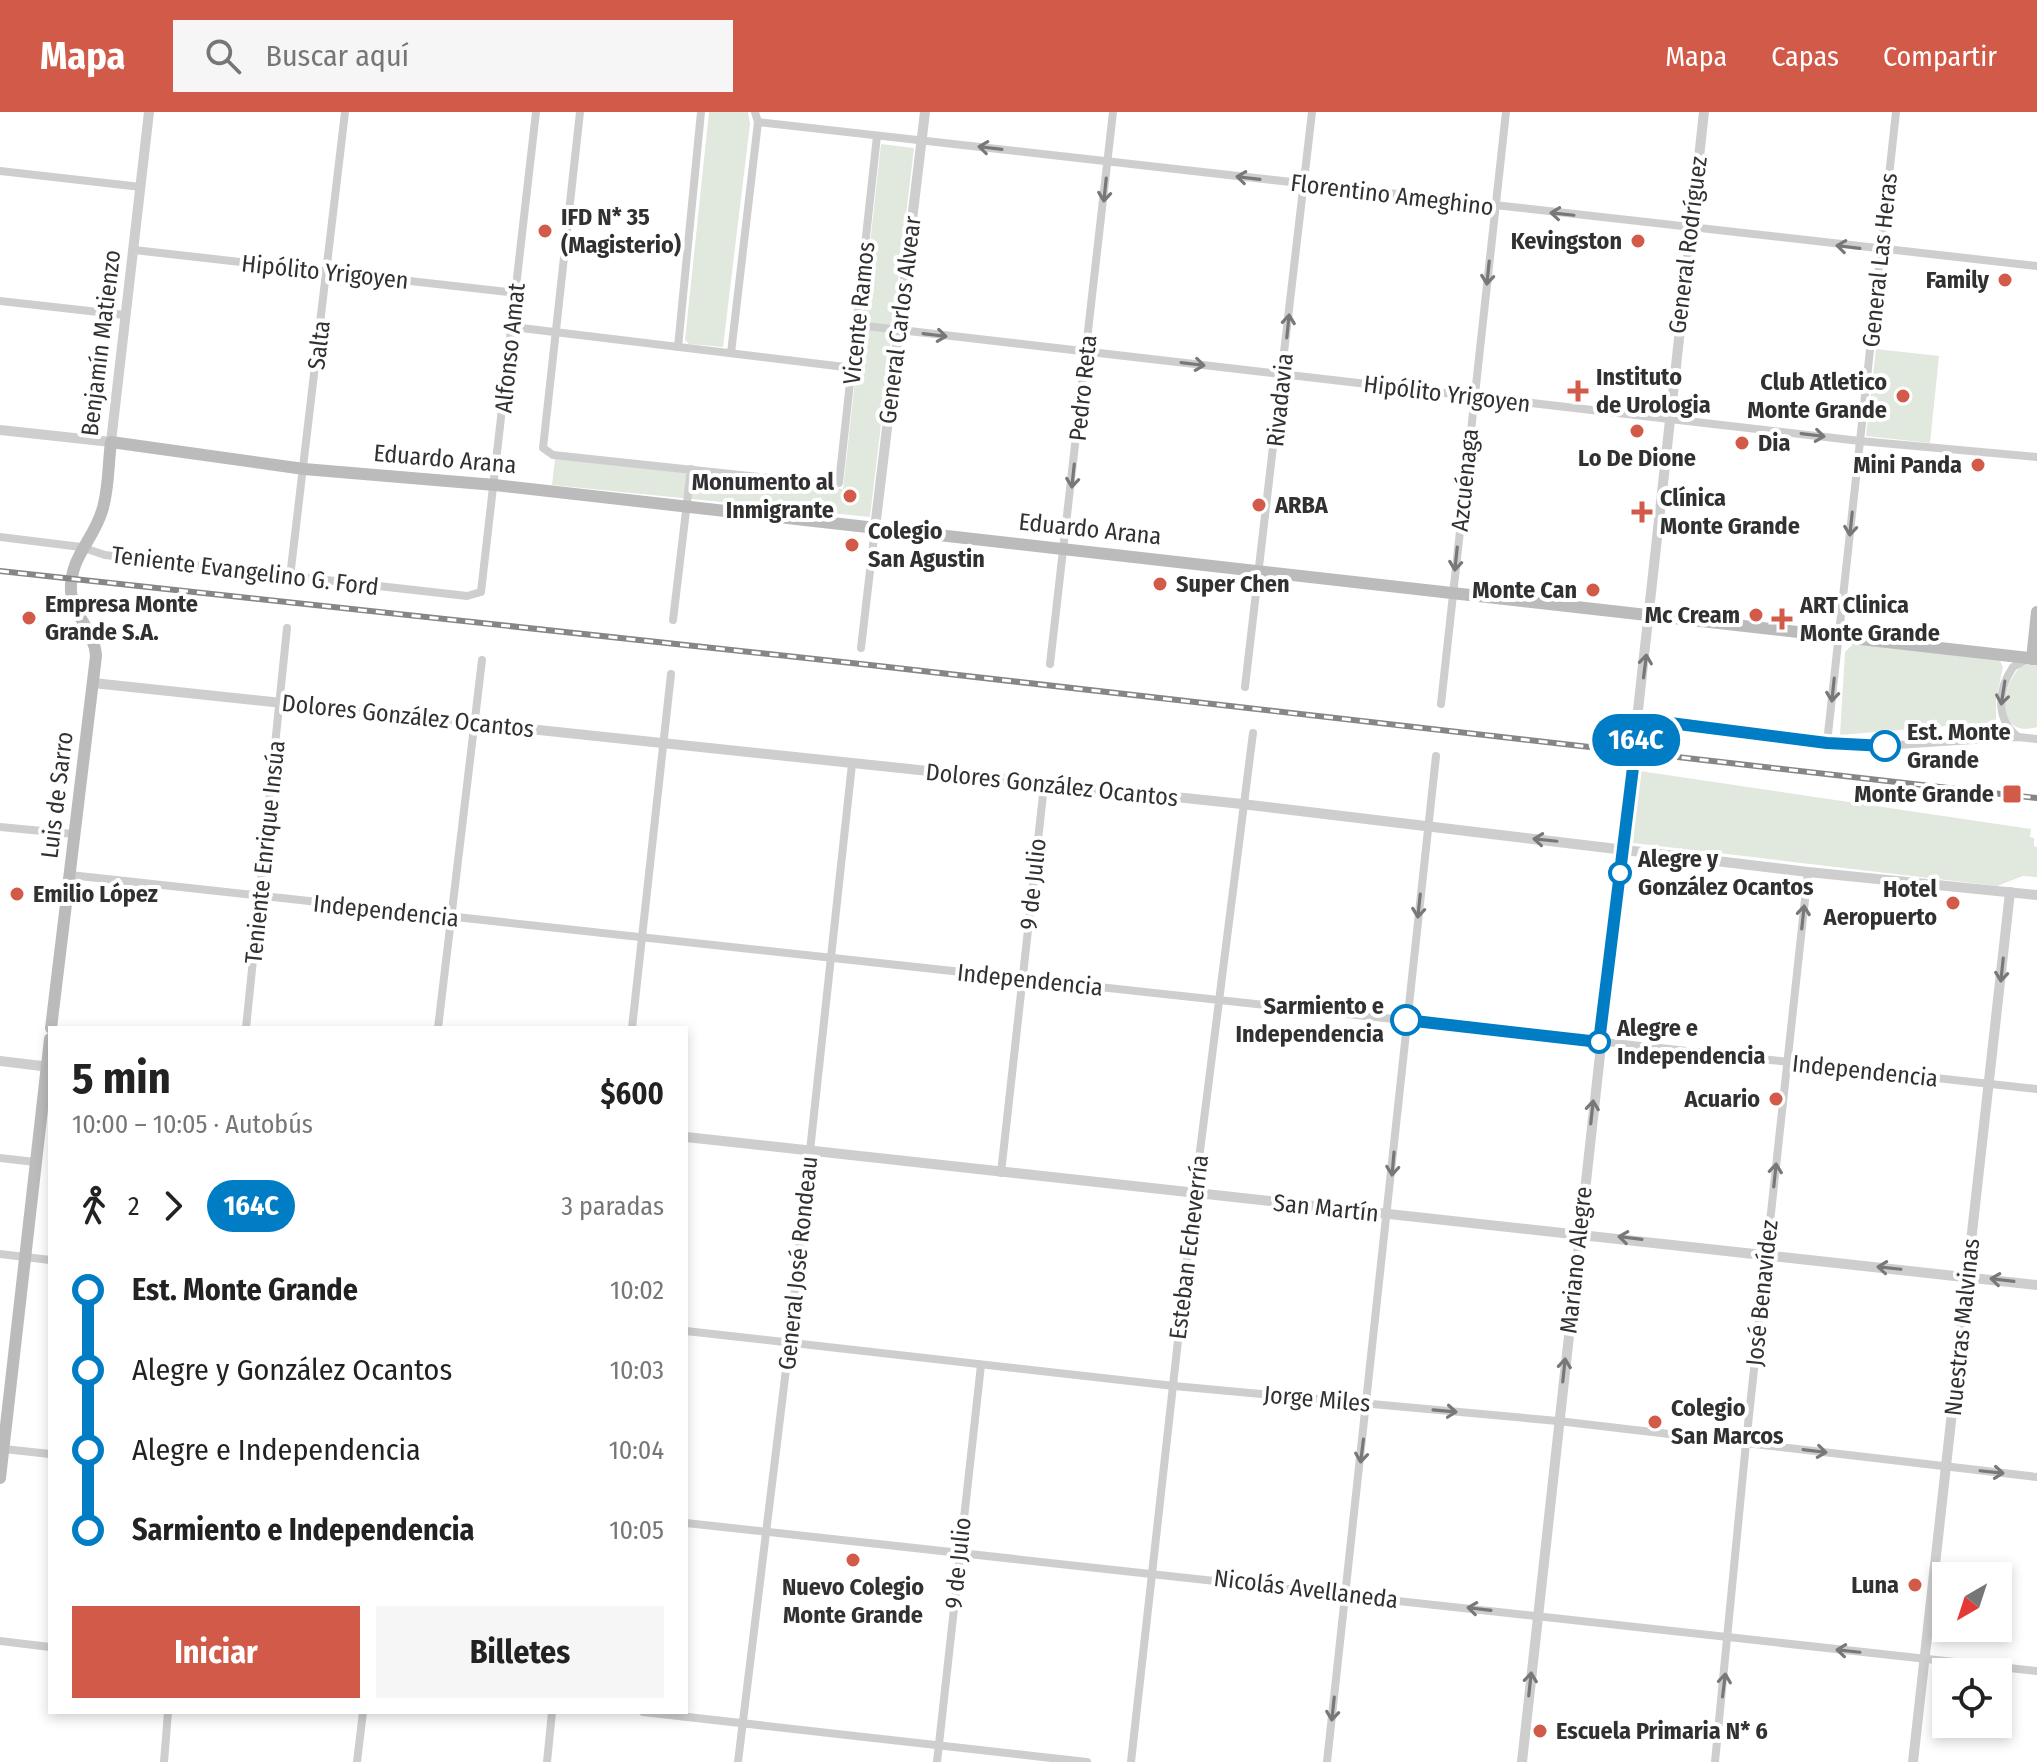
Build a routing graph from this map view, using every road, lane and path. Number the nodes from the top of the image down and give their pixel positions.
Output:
1 (149, 112) edge
2 (345, 112) edge
3 (536, 112) edge
4 (580, 112) edge
5 (701, 112) edge
6 (755, 112) edge
7 (925, 112) edge
8 (1113, 112) edge
9 (1312, 112) edge
10 (1506, 112) edge
11 (1704, 112) edge
12 (1896, 112) edge
13 (758, 122) junction
14 (877, 136) junction
15 (923, 140) junction
16 (1108, 162) junction
17 (0, 171) edge
18 (1303, 185) junction
19 (141, 187) junction
20 (1495, 206) junction
21 (1690, 229) junction
22 (134, 250) junction
23 (1881, 251) junction
24 (2037, 266) edge
25 (328, 273) junction
26 (516, 293) junction
27 (0, 301) edge
28 (125, 315) junction
29 (857, 325) junction
30 (513, 327) junction
31 (898, 330) junction
32 (555, 332) junction
33 (678, 347) junction
34 (1087, 352) junction
35 (731, 353) junction
36 (853, 368) junction
37 (1283, 375) junction
38 (1474, 397) junction
39 (1669, 419) junction
40 (0, 430) edge
41 (1860, 441) junction
42 (111, 442) junction
43 (2037, 457) edge
44 (304, 469) junction
45 (691, 469) junction
46 (495, 485) junction
47 (687, 507) junction
48 (875, 528) junction
49 (0, 537) edge
50 (81, 547) junction
51 (1065, 548) junction
52 (1261, 571) junction
53 (72, 573) joint
54 (290, 577) junction
55 (484, 583) joint
56 (1453, 593) junction
57 (2037, 612) edge
58 (1651, 614) junction
59 (673, 620) dead end
60 (287, 628) dead end
61 (1839, 637) junction
62 (861, 648) dead end
63 (2035, 659) edge
64 (482, 660) dead end
65 (1050, 664) dead end
66 (671, 674) dead end
67 (93, 683) junction
68 (1245, 687) dead end
69 (281, 702) junction
70 (1441, 704) dead end
71 (1639, 719) junction
72 (474, 723) junction
73 (1253, 733) dead end
74 (2018, 737) junction
75 (2037, 738) edge
76 (1827, 743) junction
77 (663, 745) junction
78 (1436, 756) dead end
79 (1634, 759) joint
80 (852, 764) junction
81 (1044, 786) junction
82 (1242, 804) junction
83 (0, 827) edge
84 (1428, 828) junction
85 (74, 834) junction
86 (1623, 848) junction
87 (1808, 872) junction
88 (70, 875) junction
89 (2010, 892) junction
90 (2037, 895) edge
91 (260, 898) junction
92 (451, 918) junction
93 (641, 939) junction
94 (832, 960) junction
95 (1022, 979) junction
96 (1218, 999) junction
97 (1406, 1020) junction
98 (51, 1026) edge
99 (246, 1026) edge
100 (438, 1026) edge
101 (632, 1026) edge
102 (1599, 1042) junction
103 (0, 1061) edge
104 (1787, 1063) junction
105 (48, 1066) edge
106 (1990, 1084) junction
107 (2037, 1089) edge
108 (688, 1137) edge
109 (810, 1151) junction
110 (0, 1158) edge
111 (35, 1162) junction
112 (1001, 1173) junction
113 (1195, 1195) junction
114 (1388, 1214) junction
115 (1578, 1232) junction
116 (0, 1254) edge
117 (1767, 1254) junction
118 (24, 1257) junction
119 (48, 1260) edge
120 (1966, 1276) junction
121 (2037, 1285) edge
122 (688, 1331) edge
123 (789, 1344) junction
124 (981, 1365) junction
125 (1174, 1386) junction
126 (1368, 1404) junction
127 (1558, 1421) junction
128 (1746, 1443) junction
129 (4, 1449) junction
130 (48, 1454) edge
131 (1947, 1467) junction
132 (2037, 1477) edge
133 (0, 1478) edge
134 (688, 1523) edge
135 (768, 1532) junction
136 (959, 1552) junction
137 (1153, 1572) junction
138 (1345, 1594) junction
139 (1537, 1616) junction
140 (1729, 1638) junction
141 (0, 1641) edge
142 (48, 1647) edge
143 (1926, 1659) junction
144 (2037, 1671) edge
145 (168, 1714) edge
146 (363, 1714) edge
147 (552, 1714) edge
148 (661, 1714) edge
149 (742, 1723) junction
150 (939, 1747) junction
151 (164, 1762) edge
152 (357, 1762) edge
153 (547, 1762) edge
154 (738, 1762) edge
155 (937, 1762) edge
156 (1087, 1762) edge
157 (1131, 1762) edge
158 (1327, 1762) edge
159 (1522, 1762) edge
160 (1715, 1762) edge
161 (1913, 1762) edge

1 - 19 street, Benjamín Matienzo
2 - 25 street, Salta
3 - 26 street, Alfonso Amat
4 - 32 street
5 - 33 street
6 - 13 street
7 - 15 street, General Carlos Alvear
8 - 16 street, Pedro Reta
9 - 18 street, Rivadavia
10 - 20 street, Azcuénaga
11 - 21 street, General Rodríguez
12 - 23 street, General Las Heras
13 - 14 street, Florentino Ameghino
13 - 35 street
14 - 15 street, Florentino Ameghino
14 - 29 street, Vicente Ramos
16 -> 15 street, Florentino Ameghino
15 - 31 street, General Carlos Alvear
18 -> 16 street, Florentino Ameghino
16 -> 34 street, Pedro Reta
17 - 19 street
18 - 20 street, Florentino Ameghino
37 -> 18 street, Rivadavia
19 - 22 street, Benjamín Matienzo
21 -> 20 street, Florentino Ameghino
20 -> 38 street, Azcuénaga
23 -> 21 street, Florentino Ameghino
21 - 39 street, General Rodríguez
22 - 25 street, Hipólito Yrigoyen
22 - 28 street, Benjamín Matienzo
23 - 24 street, Florentino Ameghino
23 - 41 street, General Las Heras
25 - 26 street, Hipólito Yrigoyen
25 - 44 street, Salta
26 - 30 street, Alfonso Amat
27 - 28 street
28 - 42 street, Benjamín Matienzo
29 - 31 street, Hipólito Yrigoyen
29 - 36 street, Vicente Ramos
30 - 32 street
30 - 46 street, Alfonso Amat
31 -> 34 street, Hipólito Yrigoyen
31 - 48 street, General Carlos Alvear
32 - 33 street
32 - 45 street
33 - 35 street
34 -> 37 street, Hipólito Yrigoyen
34 -> 51 street, Pedro Reta
35 - 36 street
36 - 45 street, Vicente Ramos
37 - 38 street, Hipólito Yrigoyen
37 - 52 street, Rivadavia
38 - 39 street, Hipólito Yrigoyen
38 -> 56 street, Azcuénaga
39 -> 41 street, Hipólito Yrigoyen
39 - 58 street, General Rodríguez
40 - 42 street, Eduardo Arana
41 - 43 street, Hipólito Yrigoyen
41 -> 61 street, General Las Heras
42 - 44 main road, Eduardo Arana
42 - 50 main road, Benjamín Matienzo
44 - 46 main road, Eduardo Arana
44 - 54 street, Salta
45 - 47 street
46 - 47 main road, Eduardo Arana
46 - 55 street, Alfonso Amat
47 - 48 main road, Eduardo Arana
47 - 59 street
48 - 51 main road, Eduardo Arana
48 - 62 street
49 - 50 street, Teniente Evangelino G. Ford
50 - 53 main road, Benjamín Matienzo
50 - 54 street, Teniente Evangelino G. Ford
51 - 52 main road, Eduardo Arana
51 - 65 street, Pedro Reta
52 - 56 main road, Eduardo Arana
52 - 68 street, Rivadavia
53 - 67 main road, Luis de Sarro
54 - 55 street, Teniente Evangelino G. Ford
56 - 58 main road, Eduardo Arana
56 - 70 street, Azcuénaga
57 - 63 main road
58 - 61 main road, Eduardo Arana
71 -> 58 street, General Rodríguez
60 - 69 street, Teniente Enrique Insúa
61 - 63 main road, Eduardo Arana
61 -> 76 street, General Las Heras
63 -> 74 street
64 - 72 street
66 - 77 street
67 - 69 street, Dolores González Ocantos
67 - 85 main road, Luis de Sarro
69 - 72 street, Dolores González Ocantos
69 - 91 street, Teniente Enrique Insúa
71 - 76 street
71 - 79 street, General Rodríguez
72 - 77 street, Dolores González Ocantos
72 - 92 street
73 - 82 street, Esteban Echeverría
74 - 75 street
74 - 76 street
77 - 80 street, Dolores González Ocantos
77 - 93 street
78 - 84 street
79 - 86 street, Mariano Alegre
80 - 81 street, Dolores González Ocantos
80 - 94 street, General José Rondeau
81 - 82 street, Dolores González Ocantos
81 - 95 street, 9 de Julio
82 - 84 street, Dolores González Ocantos
82 - 96 street, Esteban Echeverría
83 - 85 street
86 -> 84 street, Dolores González Ocantos
84 -> 97 street
85 - 88 main road, Luis de Sarro
86 - 87 street, Dolores González Ocantos
86 - 102 street, Mariano Alegre
87 - 89 street, Dolores González Ocantos
104 -> 87 street, José Benavídez
88 - 91 street, Independencia
88 - 98 main road, Luis de Sarro
89 - 90 street, Dolores González Ocantos
89 -> 106 street, Nuestras Malvinas
91 - 92 street, Independencia
91 - 99 street, Teniente Enrique Insúa
92 - 93 street, Independencia
92 - 100 street
93 - 94 street, Independencia
93 - 101 street
94 - 95 street, Independencia
94 - 109 street, General José Rondeau
95 - 96 street, Independencia
95 - 112 street, 9 de Julio
96 - 97 street, Independencia
96 - 113 street, Esteban Echeverría
97 - 102 street, Independencia
97 -> 114 street
102 - 104 street, Independencia
115 -> 102 street, Mariano Alegre
103 - 105 street
104 - 106 street, Independencia
117 -> 104 street, José Benavídez
105 - 111 main road
106 - 107 street, Independencia
106 - 120 street, Nuestras Malvinas
108 - 109 street, San Martín
109 - 112 street, San Martín
109 - 123 street, General José Rondeau
110 - 111 street
111 - 118 main road
112 - 113 street, San Martín
113 - 114 street, San Martín
113 - 125 street, Esteban Echeverría
114 - 115 street, San Martín
114 - 126 street
117 -> 115 street, San Martín
127 -> 115 street, Mariano Alegre
116 - 118 street
120 -> 117 street, San Martín
117 - 128 street, José Benavídez
118 - 119 street
118 - 129 main road
121 -> 120 street, San Martín
120 - 131 street, Nuestras Malvinas
122 - 123 street, Jorge Miles
123 - 124 street, Jorge Miles
123 - 135 street, General José Rondeau
124 - 125 street, Jorge Miles
124 - 136 street, 9 de Julio
125 - 126 street, Jorge Miles
125 - 137 street, Esteban Echeverría
126 -> 127 street, Jorge Miles
126 -> 138 street
127 - 128 street, Jorge Miles
127 - 139 street, Mariano Alegre
128 -> 131 street, Jorge Miles
128 - 140 street, José Benavídez
129 - 130 street
129 - 133 main road
131 -> 132 street, Jorge Miles
131 - 143 street, Nuestras Malvinas
134 - 135 street, Nicolás Avellaneda
135 - 136 street, Nicolás Avellaneda
135 - 149 street, General José Rondeau
136 - 137 street, Nicolás Avellaneda
136 - 150 street, 9 de Julio
137 - 138 street, Nicolás Avellaneda
137 - 157 street, Esteban Echeverría
139 -> 138 street, Nicolás Avellaneda
138 -> 158 street
139 - 140 street, Nicolás Avellaneda
159 -> 139 street, Mariano Alegre
143 -> 140 street, Nicolás Avellaneda
160 -> 140 street, José Benavídez
141 - 142 street
143 - 144 street, Nicolás Avellaneda
143 - 161 street, Nuestras Malvinas
145 - 151 street
146 - 152 street
147 - 153 street
148 - 149 street
149 - 150 street
149 - 154 street, General José Rondeau
150 - 155 street, 9 de Julio
150 - 156 street

